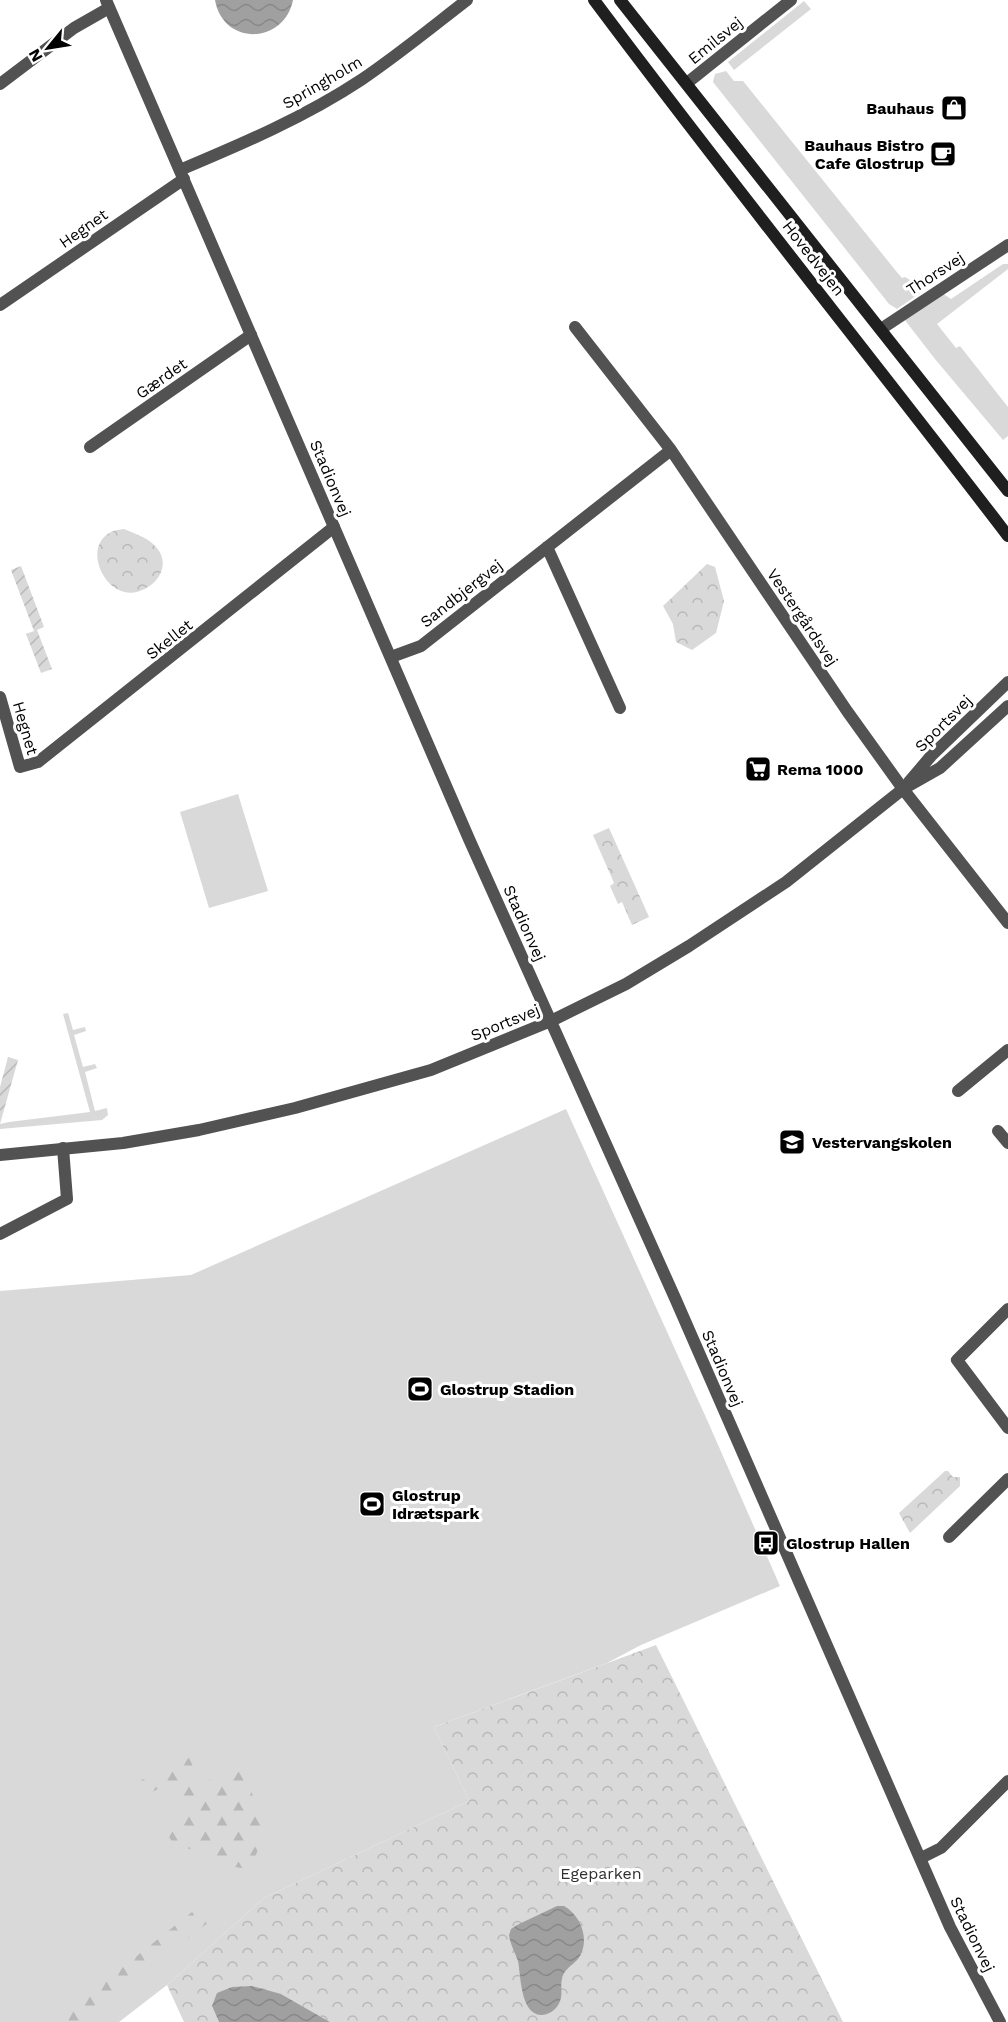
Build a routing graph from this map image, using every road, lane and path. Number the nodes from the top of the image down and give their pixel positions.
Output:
1 (467, 0) edge
2 (594, 0) edge
3 (620, 0) edge
4 (791, 0) edge
5 (107, 4) edge
6 (687, 83) junction
7 (0, 84) edge
8 (182, 174) junction
9 (1008, 245) edge
10 (0, 305) edge
11 (575, 327) dead end
12 (881, 329) junction
13 (251, 335) junction
14 (90, 447) dead end
15 (671, 450) junction
16 (1008, 491) edge
17 (334, 527) junction
18 (1008, 536) edge
19 (547, 547) junction
20 (391, 657) junction
21 (1008, 682) edge
22 (0, 697) edge
23 (1008, 706) edge
24 (620, 708) dead end
25 (20, 767) joint
26 (903, 789) junction
27 (1008, 923) edge
28 (551, 1021) junction
29 (1008, 1050) edge
30 (958, 1091) dead end
31 (998, 1131) dead end
32 (1008, 1143) edge
33 (63, 1148) junction
34 (0, 1155) edge
35 (0, 1234) edge
36 (1008, 1309) edge
37 (1008, 1428) edge
38 (1008, 1479) edge
39 (949, 1536) dead end
40 (1008, 1781) edge
41 (921, 1858) junction
42 (1000, 2022) edge

1 - 8 street, Springholm
2 - 18 main road, Hovedvejen
3 - 6 main road, Hovedvejen
4 - 6 street, Emilsvej
5 - 7 street
5 - 8 street, Stadionvej
6 - 12 main road, Hovedvejen
8 - 10 street, Hegnet
8 - 13 street, Stadionvej
9 - 12 street, Thorsvej
11 - 15 street, Vestergårdsvej
12 - 16 main road, Hovedvejen
13 - 14 street, Gærdet
13 - 17 street, Stadionvej
15 - 19 street, Sandbjergvej
15 - 26 street, Vestergårdsvej
17 - 20 street, Stadionvej
17 - 25 street, Skellet
19 - 20 street, Sandbjergvej
19 - 24 street
20 - 28 street, Stadionvej
21 - 26 street, Sportsvej
22 - 25 street, Hegnet
23 - 26 street, Sportsvej
26 - 27 street, Vestergårdsvej
26 - 28 street, Sportsvej
28 - 33 street, Sportsvej
28 - 41 street, Stadionvej
29 - 30 street
31 - 32 street
33 - 34 street, Sportsvej
33 - 35 street
36 - 37 street
38 - 39 street
40 - 41 street
41 - 42 street, Stadionvej

